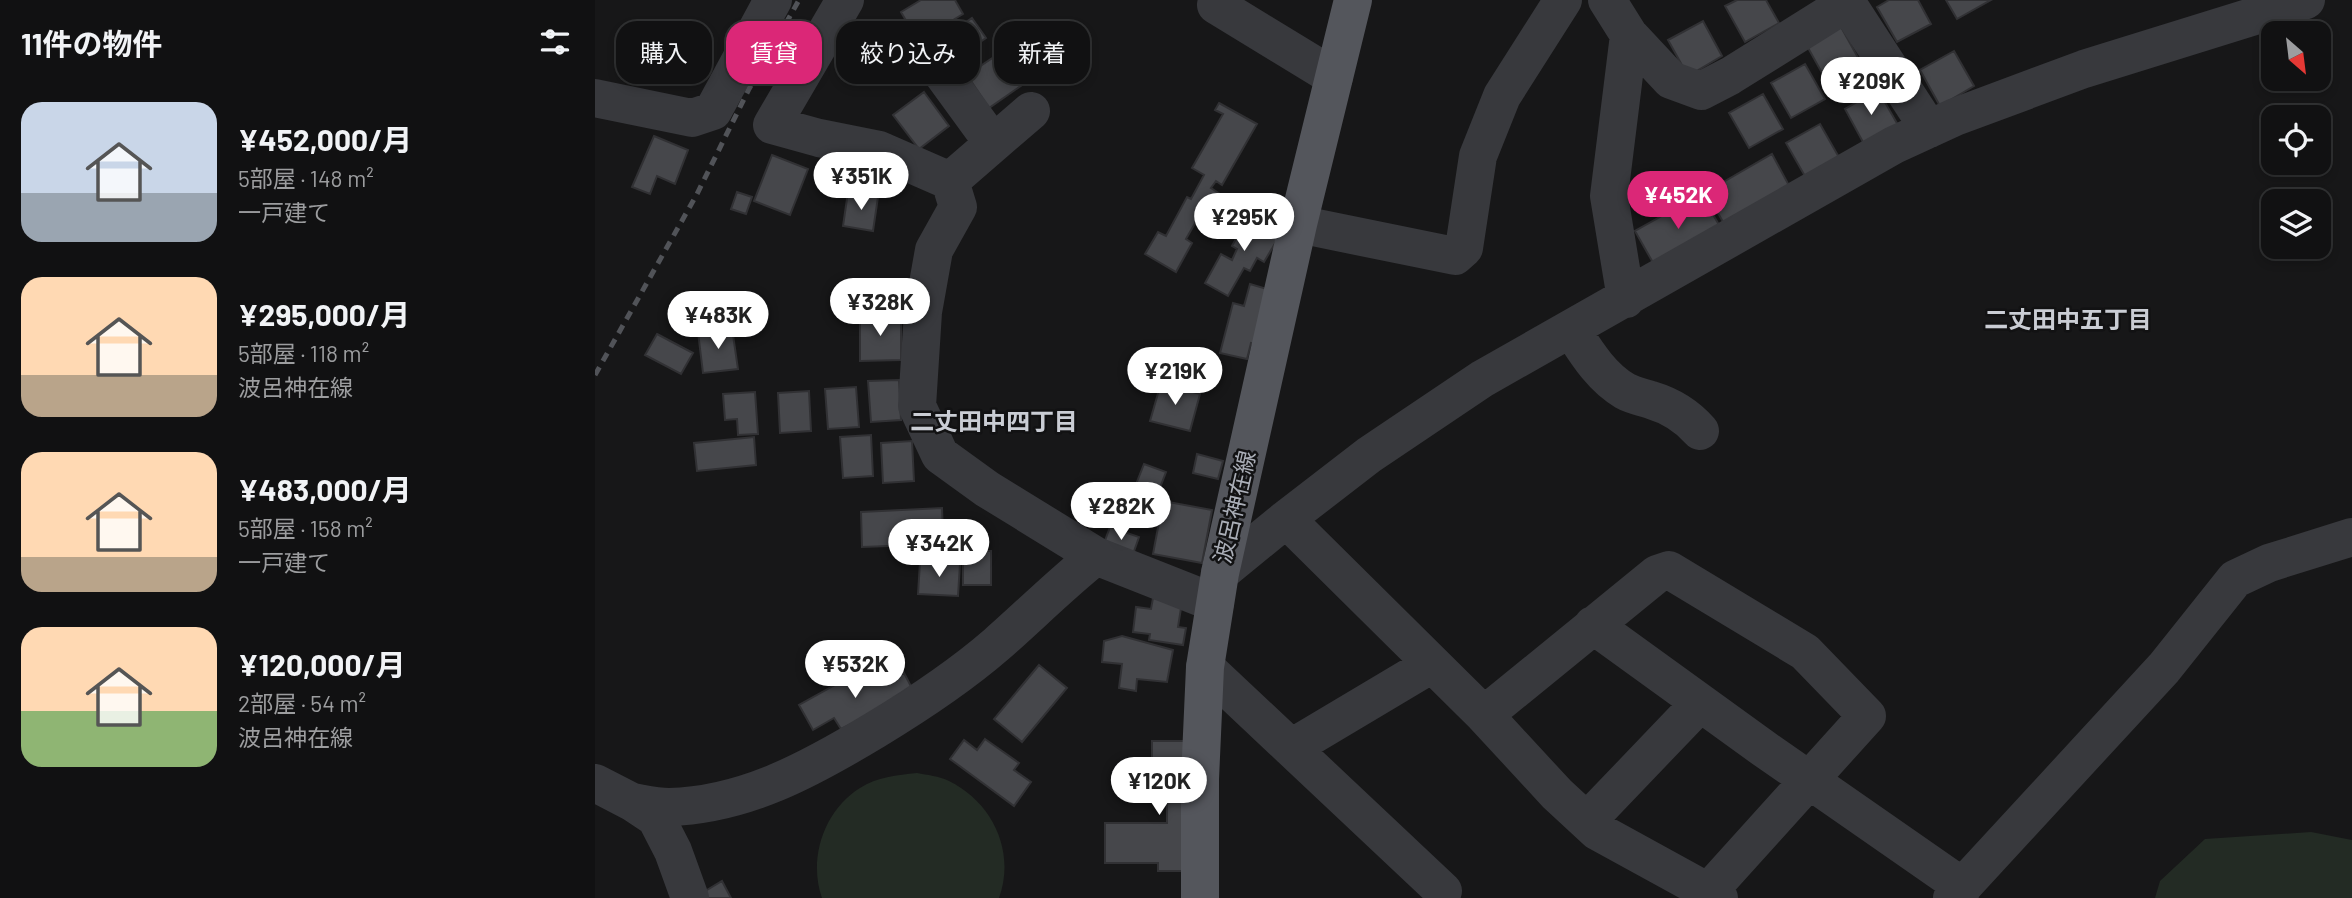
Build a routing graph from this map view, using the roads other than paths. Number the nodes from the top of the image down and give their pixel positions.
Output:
1 (773, 0) edge
2 (845, 0) edge
3 (1353, 0) edge
4 (1563, 0) edge
5 (1607, 0) edge
6 (2306, 0) edge
7 (1216, 5) dead end
8 (1629, 35) junction
9 (1334, 77) junction
10 (950, 84) edge
11 (595, 98) edge
12 (1031, 111) dead end
13 (1929, 129) junction
14 (993, 143) junction
15 (950, 181) junction
16 (1298, 224) junction
17 (1626, 299) junction
18 (1571, 329) junction
19 (1700, 431) dead end
20 (1286, 519) junction
21 (2352, 537) edge
22 (1096, 556) junction
23 (1218, 588) junction
24 (1593, 625) junction
25 (1433, 664) junction
26 (1205, 667) junction
27 (1700, 703) junction
28 (1484, 715) junction
29 (1291, 748) junction
30 (1810, 780) junction
31 (595, 783) edge
32 (632, 802) junction
33 (1587, 821) junction
34 (1443, 891) dead end
35 (1957, 892) edge
36 (1714, 895) edge
37 (690, 898) edge
38 (1200, 898) edge

1 - 11 street
2 - 15 street
3 - 9 main road, 波呂神在線
4 - 16 street
5 - 8 street
6 - 13 street
7 - 9 street
8 - 13 street
8 - 17 street
9 - 16 main road, 波呂神在線
10 - 14 street
12 - 14 street
13 - 17 street
14 - 15 street
15 - 22 street
16 - 23 main road, 波呂神在線
17 - 18 street
18 - 19 street
18 - 20 street
20 - 23 street
20 - 25 street
21 - 35 street
22 - 23 street
22 - 32 street
23 - 26 main road, 波呂神在線
24 - 27 street
24 - 28 street
24 - 30 street
25 - 28 street
25 - 29 street
26 - 29 street
26 - 38 main road, 波呂神在線
27 - 30 street
27 - 33 street
28 - 33 street
29 - 34 street
30 - 35 street
30 - 36 street
31 - 32 street
32 - 37 street
33 - 36 street

